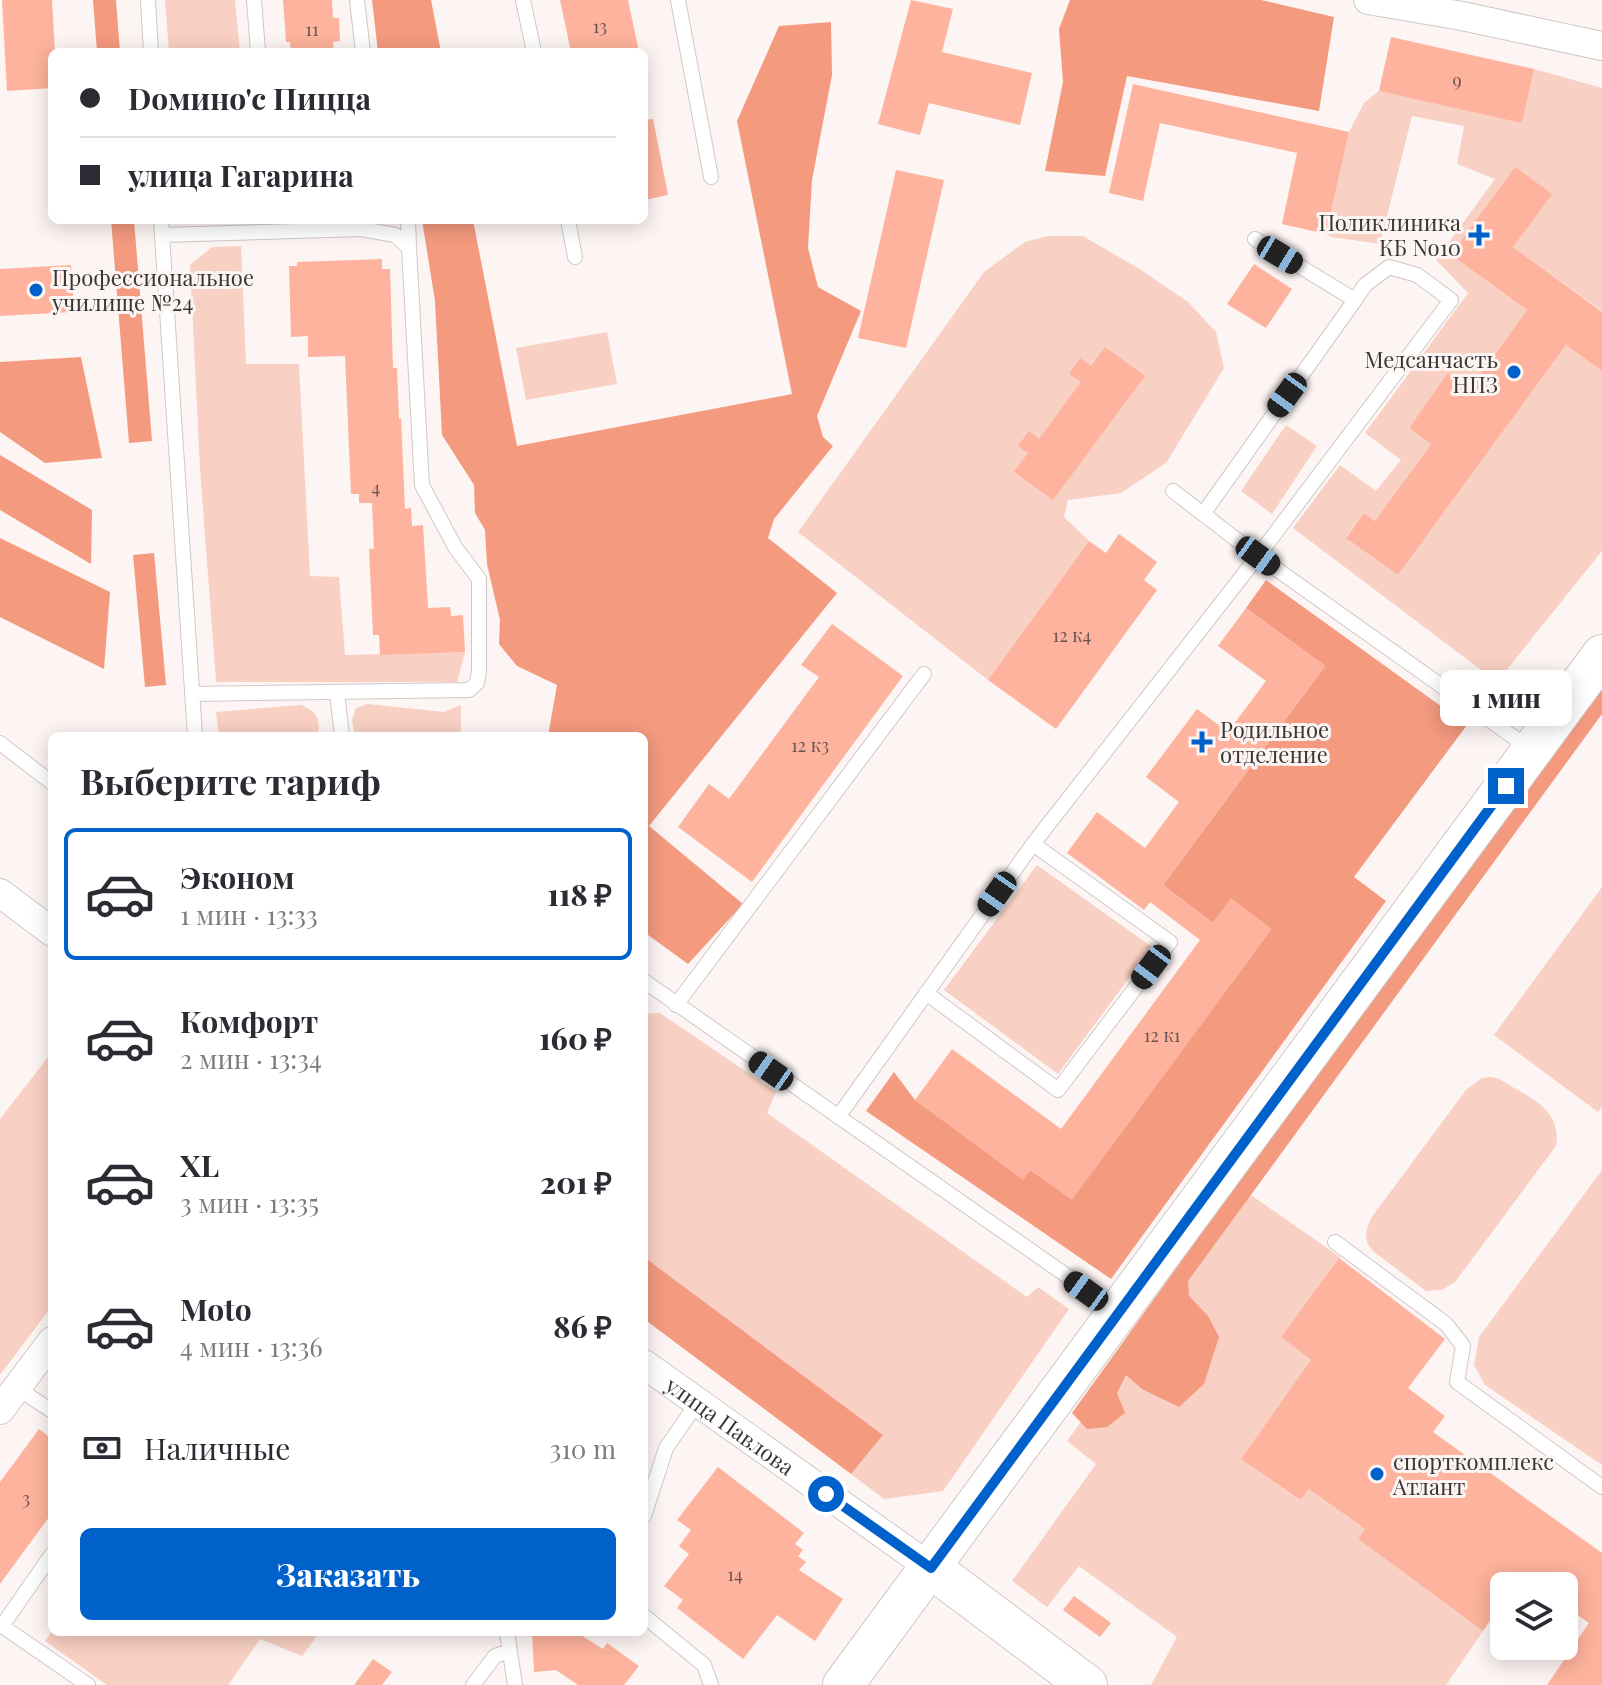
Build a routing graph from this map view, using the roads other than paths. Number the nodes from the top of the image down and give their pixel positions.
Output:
1 (148, 0) edge
2 (254, 0) edge
3 (357, 0) edge
4 (523, 0) edge
5 (678, 0) edge
6 (1368, 0) edge
7 (1463, 8) edge
8 (1602, 46) edge
9 (151, 48) edge
10 (258, 48) edge
11 (363, 48) edge
12 (533, 48) edge
13 (711, 177) dead end
14 (408, 224) edge
15 (569, 224) edge
16 (271, 226) edge
17 (162, 228) edge
18 (1255, 239) dead end
19 (409, 248) junction
20 (575, 257) dead end
21 (1355, 300) junction
22 (1173, 491) dead end
23 (1203, 514) junction
24 (1258, 556) junction
25 (1602, 655) edge
26 (924, 674) dead end
27 (337, 693) junction
28 (192, 694) junction
29 (195, 732) edge
30 (342, 732) edge
31 (0, 743) edge
32 (1532, 750) junction
33 (48, 780) edge
34 (1033, 844) junction
35 (0, 893) edge
36 (48, 929) edge
37 (648, 984) edge
38 (926, 993) junction
39 (676, 1005) junction
40 (838, 1117) junction
41 (1335, 1242) dead end
42 (1119, 1313) junction
43 (48, 1346) edge
44 (648, 1367) edge
45 (17, 1388) junction
46 (698, 1402) junction
47 (48, 1408) edge
48 (0, 1410) edge
49 (1602, 1487) edge
50 (648, 1504) edge
51 (48, 1560) edge
52 (931, 1568) junction
53 (648, 1619) edge
54 (507, 1636) edge
55 (509, 1651) junction
56 (88, 1685) edge
57 (473, 1685) edge
58 (515, 1685) edge
59 (711, 1685) edge
60 (843, 1685) edge
61 (1087, 1685) edge

1 - 9 lane
2 - 10 lane
3 - 11 lane
4 - 12 lane
5 - 13 lane
6 - 7 street
7 - 8 street
14 - 19 lane
15 - 20 lane
16 - 17 lane
16 - 19 lane
17 - 28 lane
18 - 21 lane
19 - 27 lane
21 - 23 lane
21 - 24 lane
22 - 23 lane
23 - 24 lane
24 - 32 lane
24 - 34 lane
25 - 32 main road
26 - 39 lane
27 - 28 lane
27 - 30 lane
28 - 29 lane
31 - 33 lane
32 - 42 main road
34 - 38 lane
34 - 38 lane
35 - 36 street
37 - 39 lane
38 - 40 lane
39 - 40 lane
40 - 42 lane
41 - 49 lane
42 - 52 main road
43 - 45 street
44 - 46 street, улица Павлова
45 - 47 lane
45 - 48 street
46 - 50 lane
46 - 52 street, улица Павлова
51 - 56 lane
52 - 60 main road
52 - 61 main road, улица Павлова
53 - 59 lane
54 - 55 lane
55 - 57 lane
55 - 58 lane

